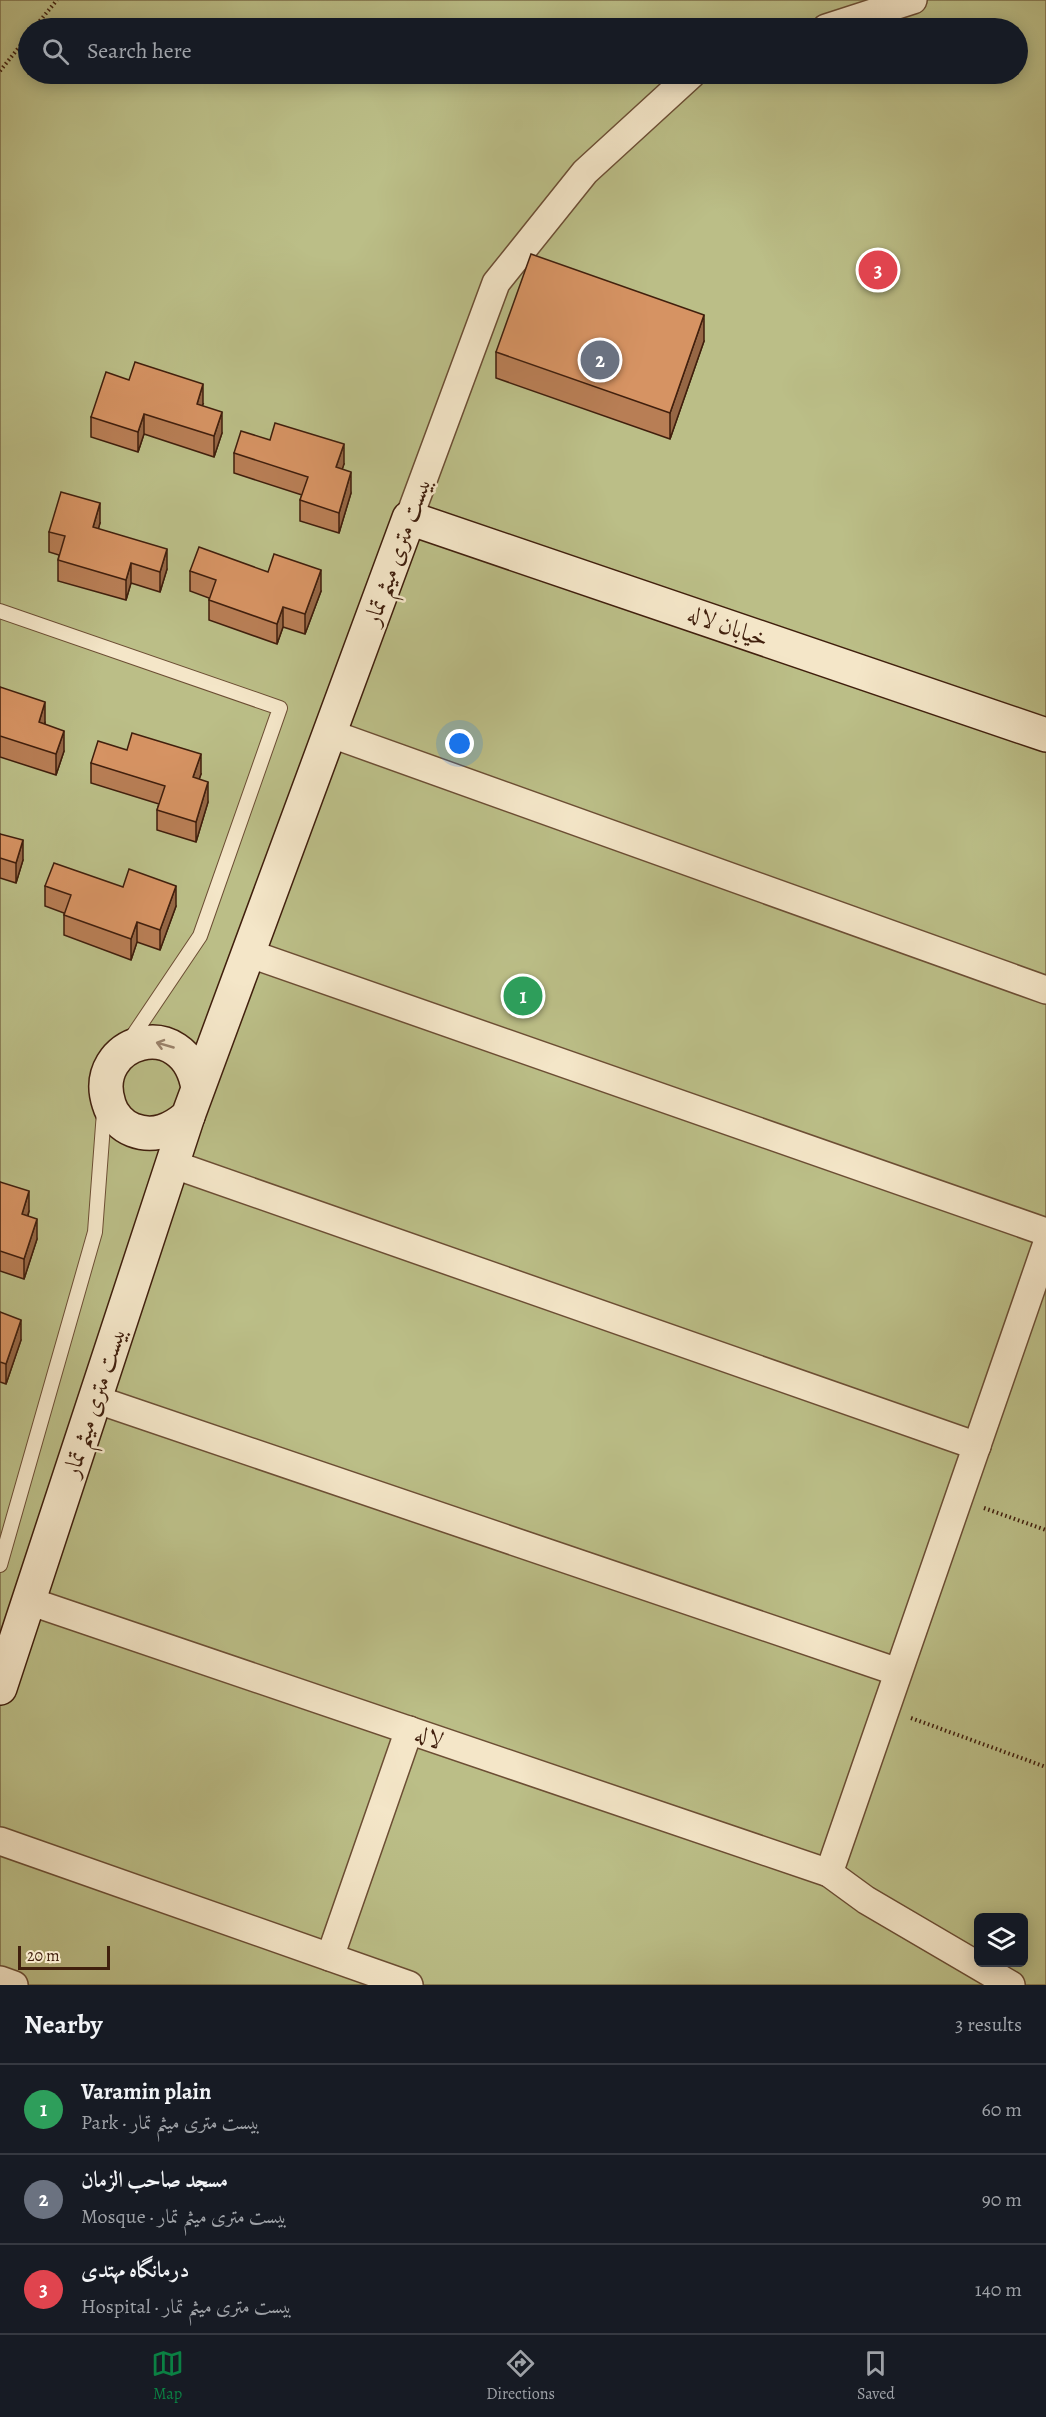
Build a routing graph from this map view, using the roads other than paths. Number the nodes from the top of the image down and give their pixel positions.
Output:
1 (913, 0) edge
2 (857, 18) edge
3 (681, 84) edge
4 (409, 518) junction
5 (0, 611) edge
6 (329, 734) junction
7 (1046, 735) edge
8 (248, 953) junction
9 (1046, 990) edge
10 (121, 1053) junction
11 (106, 1095) junction
12 (193, 1102) junction
13 (172, 1164) junction
14 (1046, 1232) edge
15 (1046, 1246) edge
16 (95, 1399) junction
17 (976, 1446) junction
18 (0, 1565) edge
19 (29, 1601) junction
20 (898, 1672) junction
21 (0, 1688) edge
22 (408, 1730) junction
23 (0, 1841) edge
24 (829, 1874) junction
25 (330, 1957) junction
26 (0, 1980) edge
27 (14, 1985) edge
28 (408, 1985) edge
29 (1011, 1985) edge

1 - 2 street
3 - 4 street, بیست متری میثم تمار
4 - 6 street, بیست متری میثم تمار
4 - 7 street, خیابان لاله
5 - 10 lane
6 - 8 street, بیست متری میثم تمار
6 - 9 street
8 - 12 street, بیست متری میثم تمار
8 - 14 street
10 - 11 street
12 -> 10 street
11 - 12 street
11 - 18 lane
12 - 13 street, بیست متری میثم تمار
13 - 16 street, بیست متری میثم تمار
13 - 17 street
15 - 17 street
16 - 19 street, بیست متری میثم تمار
16 - 20 street
17 - 20 street
19 - 21 street, بیست متری میثم تمار
19 - 22 street, لاله
20 - 24 street
22 - 24 street, لاله
22 - 25 street
23 - 25 street
24 - 29 street, لاله
25 - 28 street
26 - 27 street

